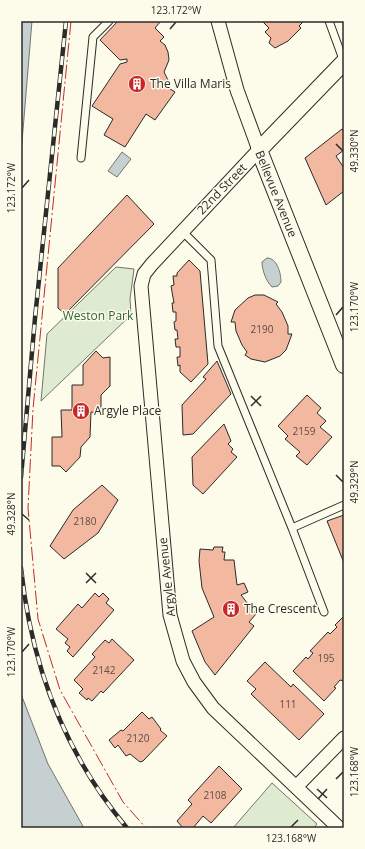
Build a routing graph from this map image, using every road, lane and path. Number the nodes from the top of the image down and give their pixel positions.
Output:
1 (109, 21) edge
2 (218, 21) edge
3 (329, 21) edge
4 (344, 62) edge
5 (259, 150) junction
6 (81, 158) dead end
7 (182, 231) junction
8 (141, 286) joint
9 (344, 365) edge
10 (344, 505) edge
11 (292, 528) junction
12 (324, 612) dead end
13 (344, 738) edge
14 (296, 788) junction
15 (339, 828) edge

1 - 6 lane
2 - 5 street, Bellevue Avenue
3 - 4 lane
4 - 5 street, 22nd Street
5 - 7 street, 22nd Street
5 - 9 street, Bellevue Avenue
7 - 8 street, 22nd Street
7 - 11 lane
8 - 14 street, Argyle Avenue
10 - 11 lane
11 - 12 lane
13 - 14 street
14 - 15 street, Argyle Avenue

